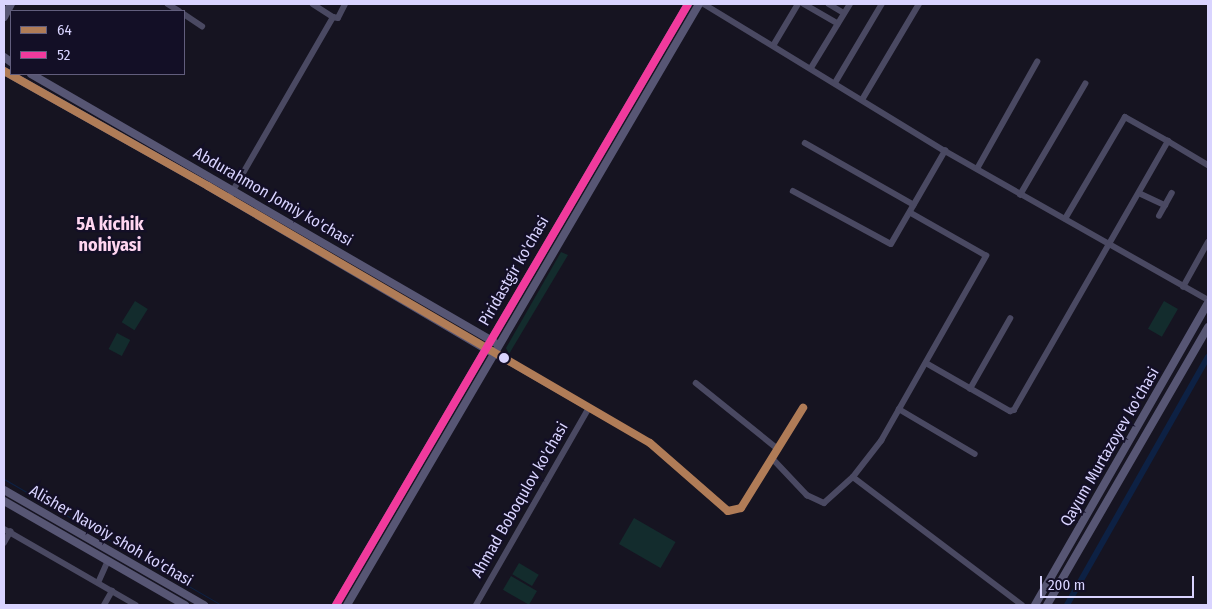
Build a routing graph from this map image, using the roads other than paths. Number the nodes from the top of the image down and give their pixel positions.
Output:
1 (7, 4) edge
2 (12, 4) edge
3 (313, 4) edge
4 (346, 4) edge
5 (688, 4) edge
6 (698, 4) edge
7 (704, 4) edge
8 (798, 4) edge
9 (804, 4) edge
10 (828, 4) edge
11 (850, 4) edge
12 (882, 4) edge
13 (918, 4) edge
14 (4, 9) edge
15 (844, 13) junction
16 (185, 15) edge
17 (4, 17) edge
18 (333, 17) junction
19 (838, 24) junction
20 (202, 26) dead end
21 (773, 46) junction
22 (1037, 62) dead end
23 (811, 68) junction
24 (11, 75) edge
25 (33, 75) edge
26 (835, 83) junction
27 (1085, 84) dead end
28 (862, 100) junction
29 (1168, 141) junction
30 (805, 143) dead end
31 (946, 151) junction
32 (1208, 165) edge
33 (977, 169) junction
34 (234, 190) junction
35 (793, 190) dead end
36 (1139, 193) junction
37 (1172, 193) dead end
38 (1020, 195) junction
39 (229, 198) junction
40 (1165, 205) junction
41 (914, 206) junction
42 (910, 213) junction
43 (1159, 216) dead end
44 (1065, 219) junction
45 (1208, 242) edge
46 (1109, 244) junction
47 (1183, 287) junction
48 (1207, 306) edge
49 (1010, 319) dead end
50 (1208, 327) edge
51 (491, 340) junction
52 (500, 345) junction
53 (485, 349) junction
54 (495, 354) junction
55 (926, 363) junction
56 (696, 383) dead end
57 (970, 389) junction
58 (588, 408) junction
59 (803, 408) dead end
60 (899, 409) junction
61 (778, 449) junction
62 (975, 454) dead end
63 (773, 459) junction
64 (853, 477) junction
65 (4, 490) edge
66 (4, 501) edge
67 (4, 528) edge
68 (10, 532) junction
69 (4, 542) edge
70 (108, 561) junction
71 (98, 583) junction
72 (112, 591) junction
73 (104, 605) edge
74 (136, 605) edge
75 (185, 605) edge
76 (204, 605) edge
77 (336, 605) edge
78 (347, 605) edge
79 (476, 605) edge
80 (1022, 605) edge
81 (1035, 605) edge
82 (1047, 605) edge

1 - 14 main road
2 - 17 main road
3 - 18 street
4 - 18 street
5 - 51 main road, Piridastgir ko'chasi
6 - 52 main road, Piridastgir ko'chasi
7 - 21 street
8 - 21 street
9 - 19 street
10 - 15 street
11 - 15 street
12 - 26 street
13 - 28 street
15 - 19 street
16 - 20 street
18 - 34 street
19 - 23 street
21 - 23 street
22 - 33 street
23 - 26 street
24 - 39 main road, Abdurahmon Jomiy ko'chasi
25 - 34 main road, Abdurahmon Jomiy ko'chasi
26 - 28 street
27 - 38 street
28 - 31 street
29 - 32 street
29 - 36 street
29 - 44 street
30 - 41 street
31 - 33 street
31 - 41 street
33 - 38 street
34 - 39 street
34 - 51 main road, Abdurahmon Jomiy ko'chasi
35 - 42 street
36 - 40 street
36 - 46 street
37 - 40 street
38 - 44 street
39 - 53 main road, Abdurahmon Jomiy ko'chasi
40 - 43 street
41 - 42 street
42 - 55 street
44 - 46 street
45 - 47 street
46 - 47 street
46 - 57 street
47 - 48 street
48 - 81 main road, Qayum Murtazoyev ko'chasi
49 - 57 street
50 - 82 main road, Qayum Murtazoyev ko'chasi
51 - 52 main road, Abdurahmon Jomiy ko'chasi
51 - 53 main road, Piridastgir ko'chasi
52 - 54 main road, Piridastgir ko'chasi
53 - 54 main road, Abdurahmon Jomiy ko'chasi
53 - 77 main road, Piridastgir ko'chasi
54 - 58 street
54 - 78 main road, Piridastgir ko'chasi
55 - 57 street
55 - 60 street
56 - 61 street
58 - 63 street
58 - 79 street, Ahmad Boboqulov ko'chasi
59 - 61 street
60 - 62 street
60 - 64 street
61 - 63 street
63 - 64 street
64 - 80 street
65 - 76 main road, Alisher Navoiy shoh ko'chasi
66 - 70 main road, Alisher Navoiy shoh ko'chasi
67 - 68 street
68 - 69 street
68 - 71 street
70 - 71 street
70 - 75 main road, Alisher Navoiy shoh ko'chasi
71 - 72 street
72 - 73 street
72 - 74 street

